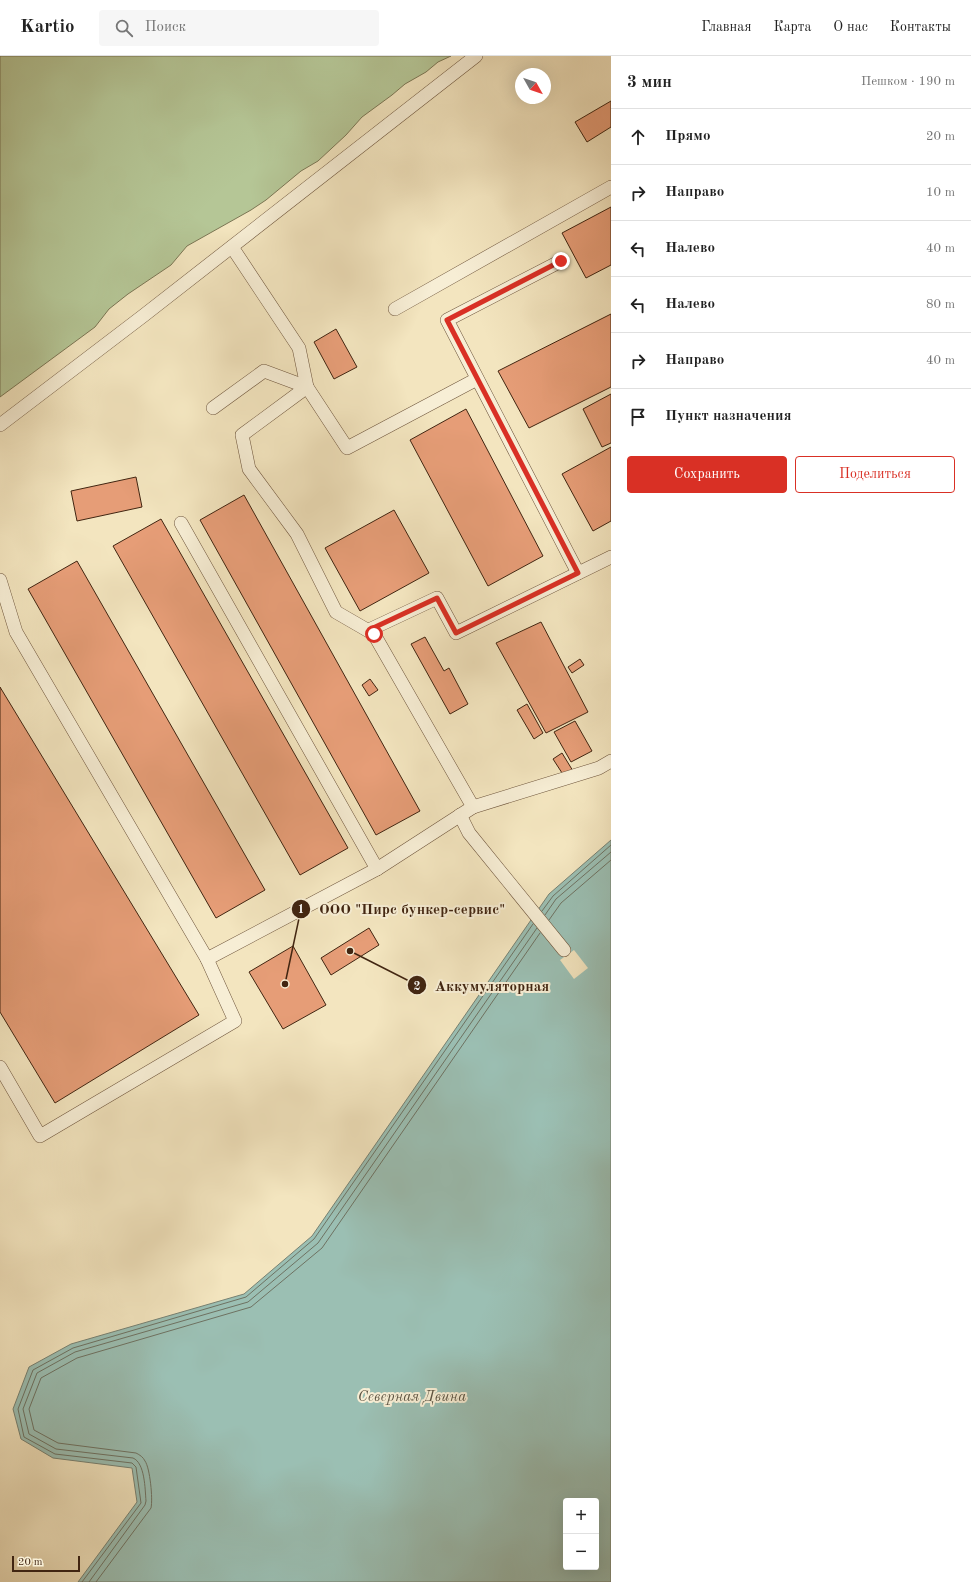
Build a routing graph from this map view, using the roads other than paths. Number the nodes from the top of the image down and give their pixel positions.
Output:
1 (476, 56) edge
2 (611, 187) edge
3 (232, 247) junction
4 (561, 261) dead end
5 (395, 309) dead end
6 (477, 379) junction
7 (307, 386) junction
8 (213, 408) dead end
9 (0, 425) edge
10 (181, 523) dead end
11 (611, 557) edge
12 (578, 573) junction
13 (0, 580) edge
14 (374, 634) junction
15 (611, 761) edge
16 (473, 807) junction
17 (460, 815) junction
18 (376, 869) junction
19 (564, 950) dead end
20 (207, 959) junction
21 (0, 1067) edge

1 - 3 lane
2 - 5 lane
3 - 7 lane
3 - 9 lane
4 - 6 lane
6 - 7 lane
6 - 12 lane
7 - 8 lane
7 - 14 lane
10 - 18 lane
11 - 12 lane
12 - 14 lane
13 - 20 lane
14 - 16 lane
15 - 16 lane
16 - 17 lane
17 - 18 lane
17 - 19 lane
18 - 20 lane
20 - 21 lane

